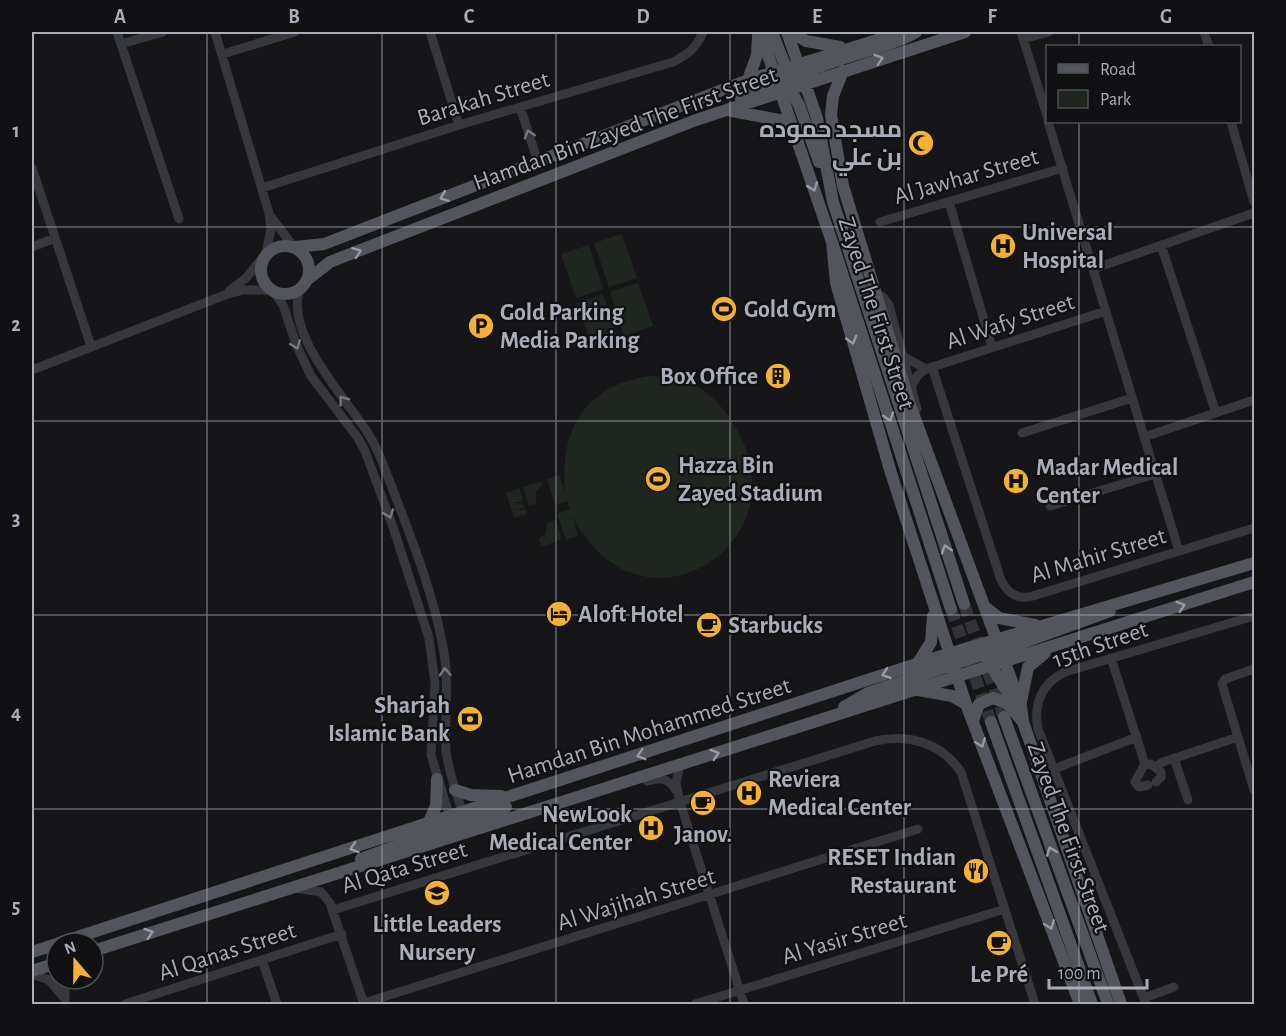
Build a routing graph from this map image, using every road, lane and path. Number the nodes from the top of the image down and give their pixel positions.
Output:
1 (117, 32) edge
2 (163, 32) edge
3 (215, 32) edge
4 (295, 32) edge
5 (430, 32) edge
6 (703, 32) edge
7 (759, 32) edge
8 (772, 32) edge
9 (787, 32) edge
10 (792, 32) edge
11 (903, 32) edge
12 (916, 32) edge
13 (965, 32) edge
14 (1049, 32) edge
15 (1021, 33) edge
16 (121, 44) junction
17 (847, 47) junction
18 (223, 54) junction
19 (843, 71) junction
20 (788, 78) junction
21 (748, 80) junction
22 (520, 107) junction
23 (728, 110) junction
24 (1046, 114) edge
25 (817, 118) junction
26 (696, 120) junction
27 (790, 122) junction
28 (1049, 123) edge
29 (1231, 123) edge
30 (459, 125) junction
31 (538, 162) junction
32 (32, 168) edge
33 (1063, 168) junction
34 (843, 186) junction
35 (262, 188) junction
36 (1254, 198) edge
37 (833, 202) junction
38 (949, 202) junction
39 (269, 213) junction
40 (1254, 213) edge
41 (179, 219) dead end
42 (880, 222) dead end
43 (56, 238) junction
44 (832, 242) junction
45 (1161, 245) junction
46 (32, 246) edge
47 (294, 247) junction
48 (265, 255) junction
49 (1093, 269) junction
50 (304, 284) junction
51 (272, 291) junction
52 (875, 293) junction
53 (225, 295) junction
54 (1106, 310) junction
55 (91, 346) junction
56 (992, 347) junction
57 (904, 357) junction
58 (929, 368) junction
59 (32, 370) edge
60 (911, 387) junction
61 (1132, 398) junction
62 (1254, 400) edge
63 (1216, 413) junction
64 (1022, 433) dead end
65 (921, 435) junction
66 (1144, 437) junction
67 (1155, 474) junction
68 (1050, 506) dead end
69 (1254, 528) edge
70 (1179, 551) junction
71 (1254, 563) edge
72 (1254, 582) edge
73 (932, 602) junction
74 (1120, 602) junction
75 (964, 604) tunnel mouth
76 (985, 606) junction
77 (951, 609) tunnel mouth
78 (1254, 616) edge
79 (1042, 626) junction
80 (1052, 648) junction
81 (1001, 650) junction
82 (1111, 658) junction
83 (985, 659) junction
84 (918, 663) junction
85 (954, 665) junction
86 (1254, 669) edge
87 (914, 690) junction
88 (966, 704) junction
89 (1021, 706) junction
90 (833, 715) junction
91 (1004, 717) tunnel mouth
92 (991, 722) tunnel mouth
93 (1023, 722) junction
94 (973, 723) junction
95 (1137, 737) junction
96 (1238, 737) junction
97 (1174, 758) junction
98 (680, 765) junction
99 (1145, 765) junction
100 (1156, 767) junction
101 (1054, 769) junction
102 (437, 779) junction
103 (562, 780) junction
104 (608, 785) junction
105 (455, 790) junction
106 (1254, 790) edge
107 (678, 792) junction
108 (514, 796) junction
109 (1188, 800) dead end
110 (680, 802) junction
111 (466, 821) junction
112 (428, 824) junction
113 (452, 826) junction
114 (918, 830) dead end
115 (290, 888) junction
116 (710, 896) junction
117 (1005, 909) junction
118 (333, 910) junction
119 (95, 931) edge
120 (342, 934) junction
121 (105, 947) edge
122 (262, 960) junction
123 (1068, 972) junction
124 (32, 973) edge
125 (1174, 987) dead end
126 (740, 991) junction
127 (1145, 1001) edge
128 (66, 1002) edge
129 (364, 1004) edge
130 (125, 1005) edge
131 (277, 1005) edge
132 (695, 1005) edge
133 (744, 1005) edge
134 (1035, 1005) edge
135 (1074, 1005) edge
136 (1080, 1005) edge
137 (1092, 1005) edge
138 (1108, 1005) edge
139 (1121, 1005) edge

1 - 16 street
2 - 16 street
3 - 18 street
4 - 18 street
5 - 30 street
6 - 22 street, Barakah Street
7 - 20 main road, Zayed The First Street
7 - 21 main road
8 - 20 main road
9 - 20 main road, Zayed The First Street
10 - 17 main road
11 - 17 main road, Hamdan Bin Zayed The First Street
12 - 20 main road
19 -> 13 main road, Hamdan Bin Zayed The First Street
14 - 15 street
15 - 24 street
16 - 41 street
17 - 20 main road, Hamdan Bin Zayed The First Street
18 - 35 street
19 - 20 main road, Hamdan Bin Zayed The First Street
19 - 34 main road
20 - 21 main road, Hamdan Bin Zayed The First Street
20 - 23 main road, Hamdan Bin Zayed The First Street
20 - 25 main road, Zayed The First Street
20 - 26 main road
20 - 27 main road, Zayed The First Street
20 - 37 main road
21 - 31 main road, Hamdan Bin Zayed The First Street
22 - 30 street, Barakah Street
31 -> 22 street
23 - 26 main road, Hamdan Bin Zayed The First Street
23 - 27 main road
25 - 34 main road
25 - 37 main road, Zayed The First Street
50 -> 26 main road, Hamdan Bin Zayed The First Street
27 -> 44 main road, Zayed The First Street
28 - 33 street
29 - 36 street
30 - 35 street, Barakah Street
31 -> 47 main road, Hamdan Bin Zayed The First Street
32 - 43 street
33 - 38 street, Al Jawhar Street
33 - 49 street
34 - 52 main road
35 - 39 street
75 -> 37 main road, Zayed The First Street
38 - 42 street, Al Jawhar Street
38 - 56 street
39 - 47 street
39 - 48 street
40 - 45 street
43 - 46 street
43 - 55 street
44 -> 73 main road
44 -> 77 main road, Zayed The First Street
45 - 49 street
45 - 63 street
47 - 48 main road
47 - 50 main road
48 - 51 main road
48 - 53 street
49 - 54 street
50 - 51 main road
105 -> 50 street
51 - 53 street
51 -> 102 street
52 - 57 street
52 - 65 main road
53 - 55 street
54 - 56 street, Al Wafy Street
54 - 61 street
55 - 59 street
56 - 58 street, Al Wafy Street
57 - 58 street, Al Wafy Street
57 - 60 street
58 - 60 street, Al Wafy Street
58 - 70 street, Al Mahir Street
60 - 65 street
61 - 64 street
61 - 66 street
62 - 63 street
63 - 66 street
65 - 76 main road
66 - 67 street
67 - 68 street
67 - 70 street
69 - 70 street, Al Mahir Street
71 - 74 main road, Hamdan Bin Mohammed Street
80 -> 72 main road, Hamdan Bin Mohammed Street
73 - 84 main road
73 - 85 main road
74 - 79 main road, Hamdan Bin Mohammed Street
74 - 81 main road
76 - 79 main road
76 - 81 main road
78 - 82 street, 15th Street
79 - 81 main road, Hamdan Bin Mohammed Street
80 - 81 main road, Hamdan Bin Mohammed Street
80 - 89 main road
81 - 83 main road, Hamdan Bin Mohammed Street
81 - 83 main road
81 - 85 main road, Hamdan Bin Mohammed Street
81 - 89 main road
82 - 95 street
82 - 101 street, 15th Street
83 - 85 main road, Hamdan Bin Mohammed Street
83 - 85 main road
83 - 93 main road
84 - 85 main road, Hamdan Bin Mohammed Street
84 -> 103 main road, Hamdan Bin Mohammed Street
85 - 87 main road, Hamdan Bin Mohammed Street
85 - 88 main road
85 - 90 main road
86 - 96 street
87 - 88 main road
87 - 90 main road, Hamdan Bin Mohammed Street
88 - 94 main road
89 - 93 main road
98 -> 90 main road, Hamdan Bin Mohammed Street
138 -> 91 main road, Zayed The First Street
92 - 137 main road, Zayed The First Street
93 - 94 main road
93 - 139 main road
94 -> 123 main road
95 - 99 street
95 - 101 street
96 - 97 street
96 - 106 street
97 - 100 street
97 - 109 street
98 - 104 main road, Hamdan Bin Mohammed Street
98 - 107 street
99 - 100 street
99 - 100 street
101 - 127 street, 15th Street
102 - 112 main road
102 - 113 street
103 - 108 main road, Hamdan Bin Mohammed Street
103 - 111 main road
104 - 107 street
104 - 111 main road, Hamdan Bin Mohammed Street
105 - 108 main road
105 - 111 street
107 - 110 street
108 - 111 main road, Hamdan Bin Mohammed Street
110 - 116 street
110 - 117 street, Al Qata Street
110 - 118 street, Al Qata Street
111 - 113 main road, Hamdan Bin Mohammed Street
111 - 113 main road, Hamdan Bin Mohammed Street
112 - 113 main road, Hamdan Bin Mohammed Street
112 -> 119 main road, Hamdan Bin Mohammed Street
113 - 115 main road, Hamdan Bin Mohammed Street
114 - 116 street, Al Wajihah Street
115 - 118 street
121 -> 115 main road, Hamdan Bin Mohammed Street
116 - 126 street
116 - 129 street, Al Wajihah Street
117 - 126 street, Al Yasir Street
117 - 134 street, Al Qata Street
118 - 120 street
120 - 122 street, Al Qanas Street
120 - 129 street
122 - 130 street, Al Qanas Street
122 - 131 street
123 - 135 street
123 - 136 main road
124 - 128 street
125 - 127 street
126 - 132 street, Al Yasir Street
126 - 133 street

